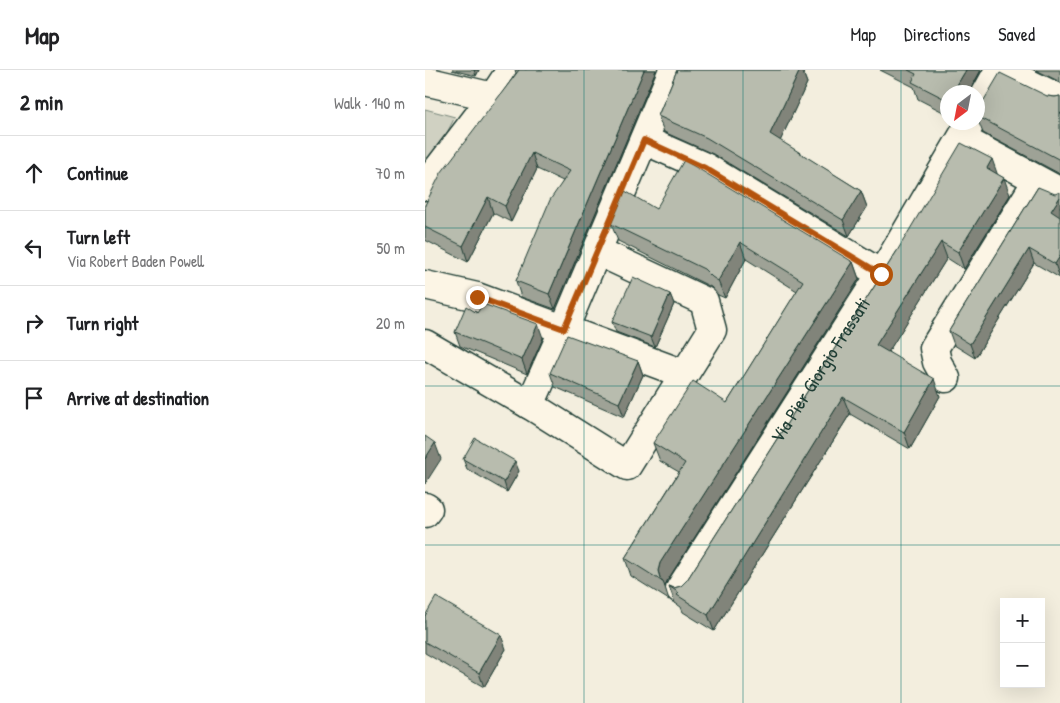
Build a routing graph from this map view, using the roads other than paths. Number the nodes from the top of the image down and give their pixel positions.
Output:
1 (511, 70) edge
2 (673, 70) edge
3 (1000, 70) edge
4 (425, 81) edge
5 (493, 96) junction
6 (985, 96) edge
7 (1060, 99) edge
8 (967, 131) edge
9 (644, 140) junction
10 (425, 186) edge
11 (1049, 186) edge
12 (597, 250) junction
13 (881, 274) junction
14 (425, 285) edge
15 (564, 329) junction
16 (425, 344) edge
17 (684, 374) junction
18 (946, 378) dead end
19 (530, 405) junction
20 (425, 507) edge
21 (425, 513) edge
22 (680, 590) edge

1 - 5 street
2 - 9 street
3 - 6 street
3 - 7 street
4 - 5 street
5 - 10 street
8 - 11 street
8 - 13 street, Via Pier Giorgio Frassati
9 - 12 street
9 - 13 street
11 - 18 street
12 - 15 street
12 - 17 street
13 - 22 street, Via Pier Giorgio Frassati
14 - 15 street
15 - 17 street
15 - 19 street
16 - 19 street
17 - 19 street
20 - 21 street

